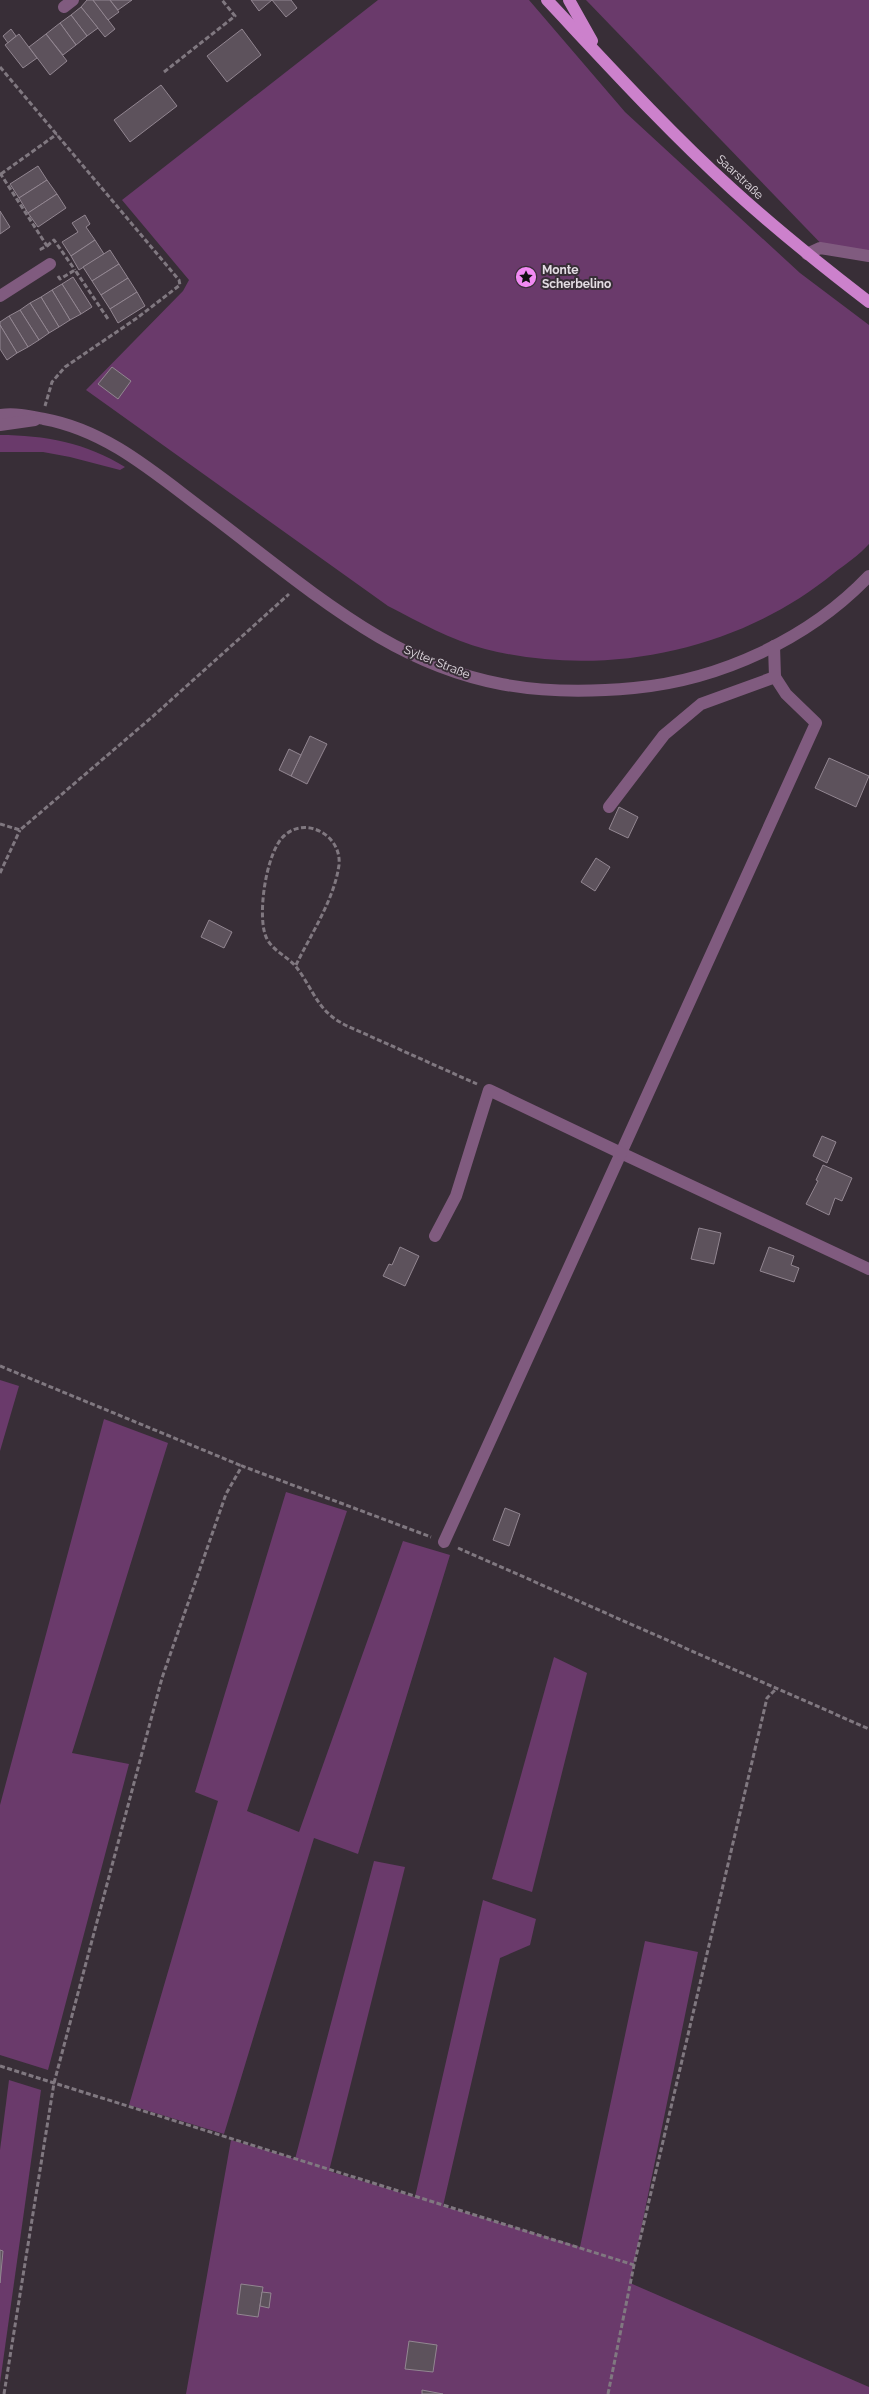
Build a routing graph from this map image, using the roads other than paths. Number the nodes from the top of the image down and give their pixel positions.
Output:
1 (547, 0) edge
2 (569, 0) edge
3 (603, 60) junction
4 (807, 254) junction
5 (869, 256) edge
6 (50, 264) dead end
7 (0, 296) edge
8 (869, 302) edge
9 (0, 415) edge
10 (42, 418) junction
11 (0, 425) edge
12 (869, 576) edge
13 (774, 646) junction
14 (775, 677) junction
15 (609, 807) dead end
16 (621, 1153) junction
17 (435, 1236) dead end
18 (869, 1269) edge
19 (444, 1542) road end

1 - 3 main road, Saarstraße
2 - 3 main road, Saarstraße
3 - 4 main road, Saarstraße
4 - 5 street
4 - 8 main road, Saarstraße
6 - 7 street
9 - 10 street, Sylter Straße
10 - 11 street, Sylter Straße
10 - 13 street, Sylter Straße
12 - 13 street, Sylter Straße
13 - 14 street
14 - 15 street
14 - 16 street
16 - 17 street
16 - 18 street
16 - 19 street

